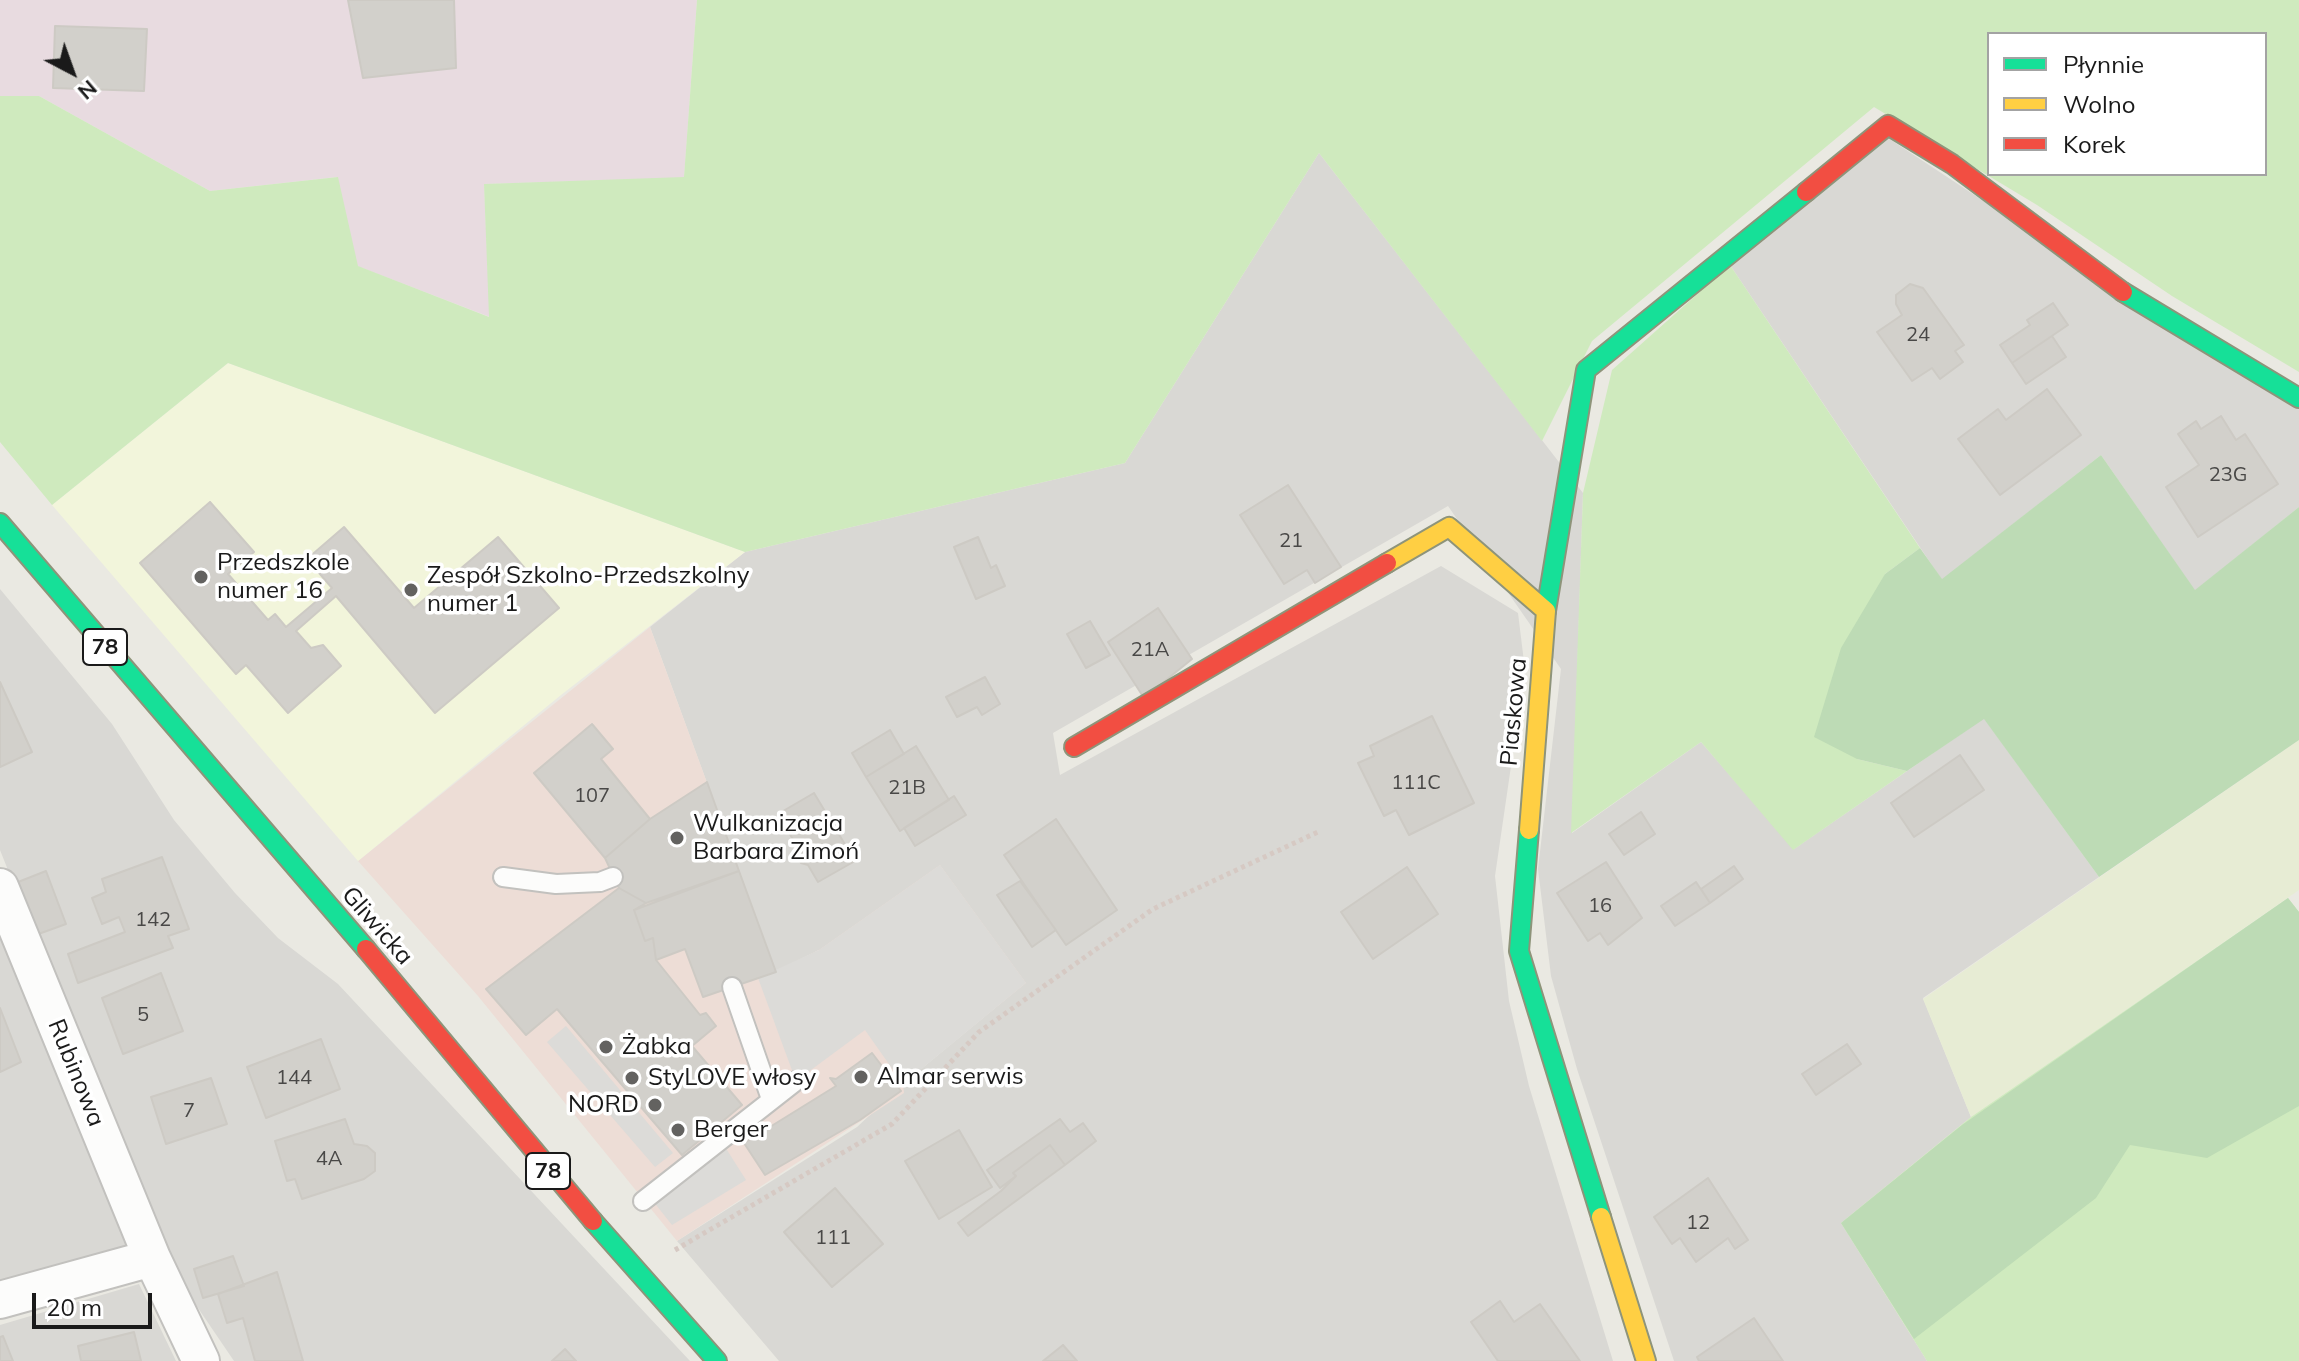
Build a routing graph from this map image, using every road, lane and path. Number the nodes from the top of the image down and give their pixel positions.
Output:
1 (2299, 398) edge
2 (0, 523) edge
3 (1546, 611) junction
4 (1074, 747) dead end
5 (1320, 831) dead end
6 (503, 877) dead end
7 (613, 877) dead end
8 (0, 887) edge
9 (732, 987) dead end
10 (796, 1081) dead end
11 (771, 1099) junction
12 (643, 1201) dead end
13 (152, 1258) junction
14 (641, 1273) junction
15 (0, 1300) edge
16 (201, 1361) edge
17 (717, 1361) edge
18 (1646, 1361) edge

1 - 3 street, Piaskowa
2 - 14 street, Gliwicka / 78
3 - 4 street
3 - 18 street, Piaskowa
5 - 14 path
6 - 7 lane
8 - 13 street, Rubinowa
9 - 11 lane
10 - 11 lane
11 - 12 lane
13 - 15 street
13 - 16 street, Rubinowa
14 - 17 street, Gliwicka / 78

